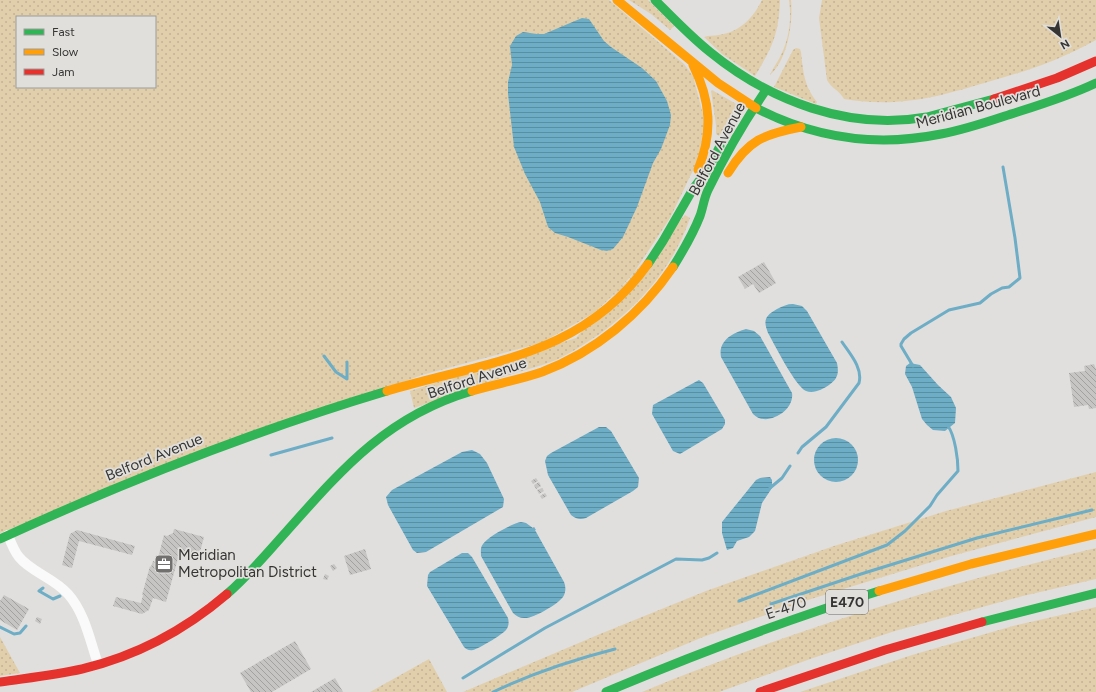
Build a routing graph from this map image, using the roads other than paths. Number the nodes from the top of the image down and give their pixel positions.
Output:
1 (617, 0) edge
2 (655, 0) edge
3 (1096, 61) edge
4 (692, 62) junction
5 (1096, 83) edge
6 (766, 90) junction
7 (750, 96) junction
8 (755, 107) junction
9 (801, 127) junction
10 (724, 139) dead end
11 (724, 181) dead end
12 (694, 187) junction
13 (714, 199) dead end
14 (699, 220) junction
15 (1096, 534) edge
16 (4, 537) edge
17 (1096, 593) edge
18 (98, 664) junction
19 (0, 682) edge
20 (606, 692) edge
21 (760, 692) edge

1 - 4 main road, Meridian Boulevard
2 - 7 main road, Meridian Boulevard
3 - 6 main road, Meridian Boulevard
4 - 7 main road, Meridian Boulevard
4 - 12 main road
5 - 9 main road, Meridian Boulevard
6 - 7 main road, Meridian Boulevard
6 - 8 main road, Belford Avenue
7 - 8 main road, Meridian Boulevard
8 - 9 main road, Meridian Boulevard
8 - 14 main road, Belford Avenue
9 - 11 main road
10 - 12 main road, Belford Avenue
12 - 16 main road, Belford Avenue
13 - 14 main road
14 - 18 main road, Belford Avenue
15 - 20 main road, E-470 / E470
16 - 18 street
17 - 21 main road
18 - 19 main road, Belford Avenue

